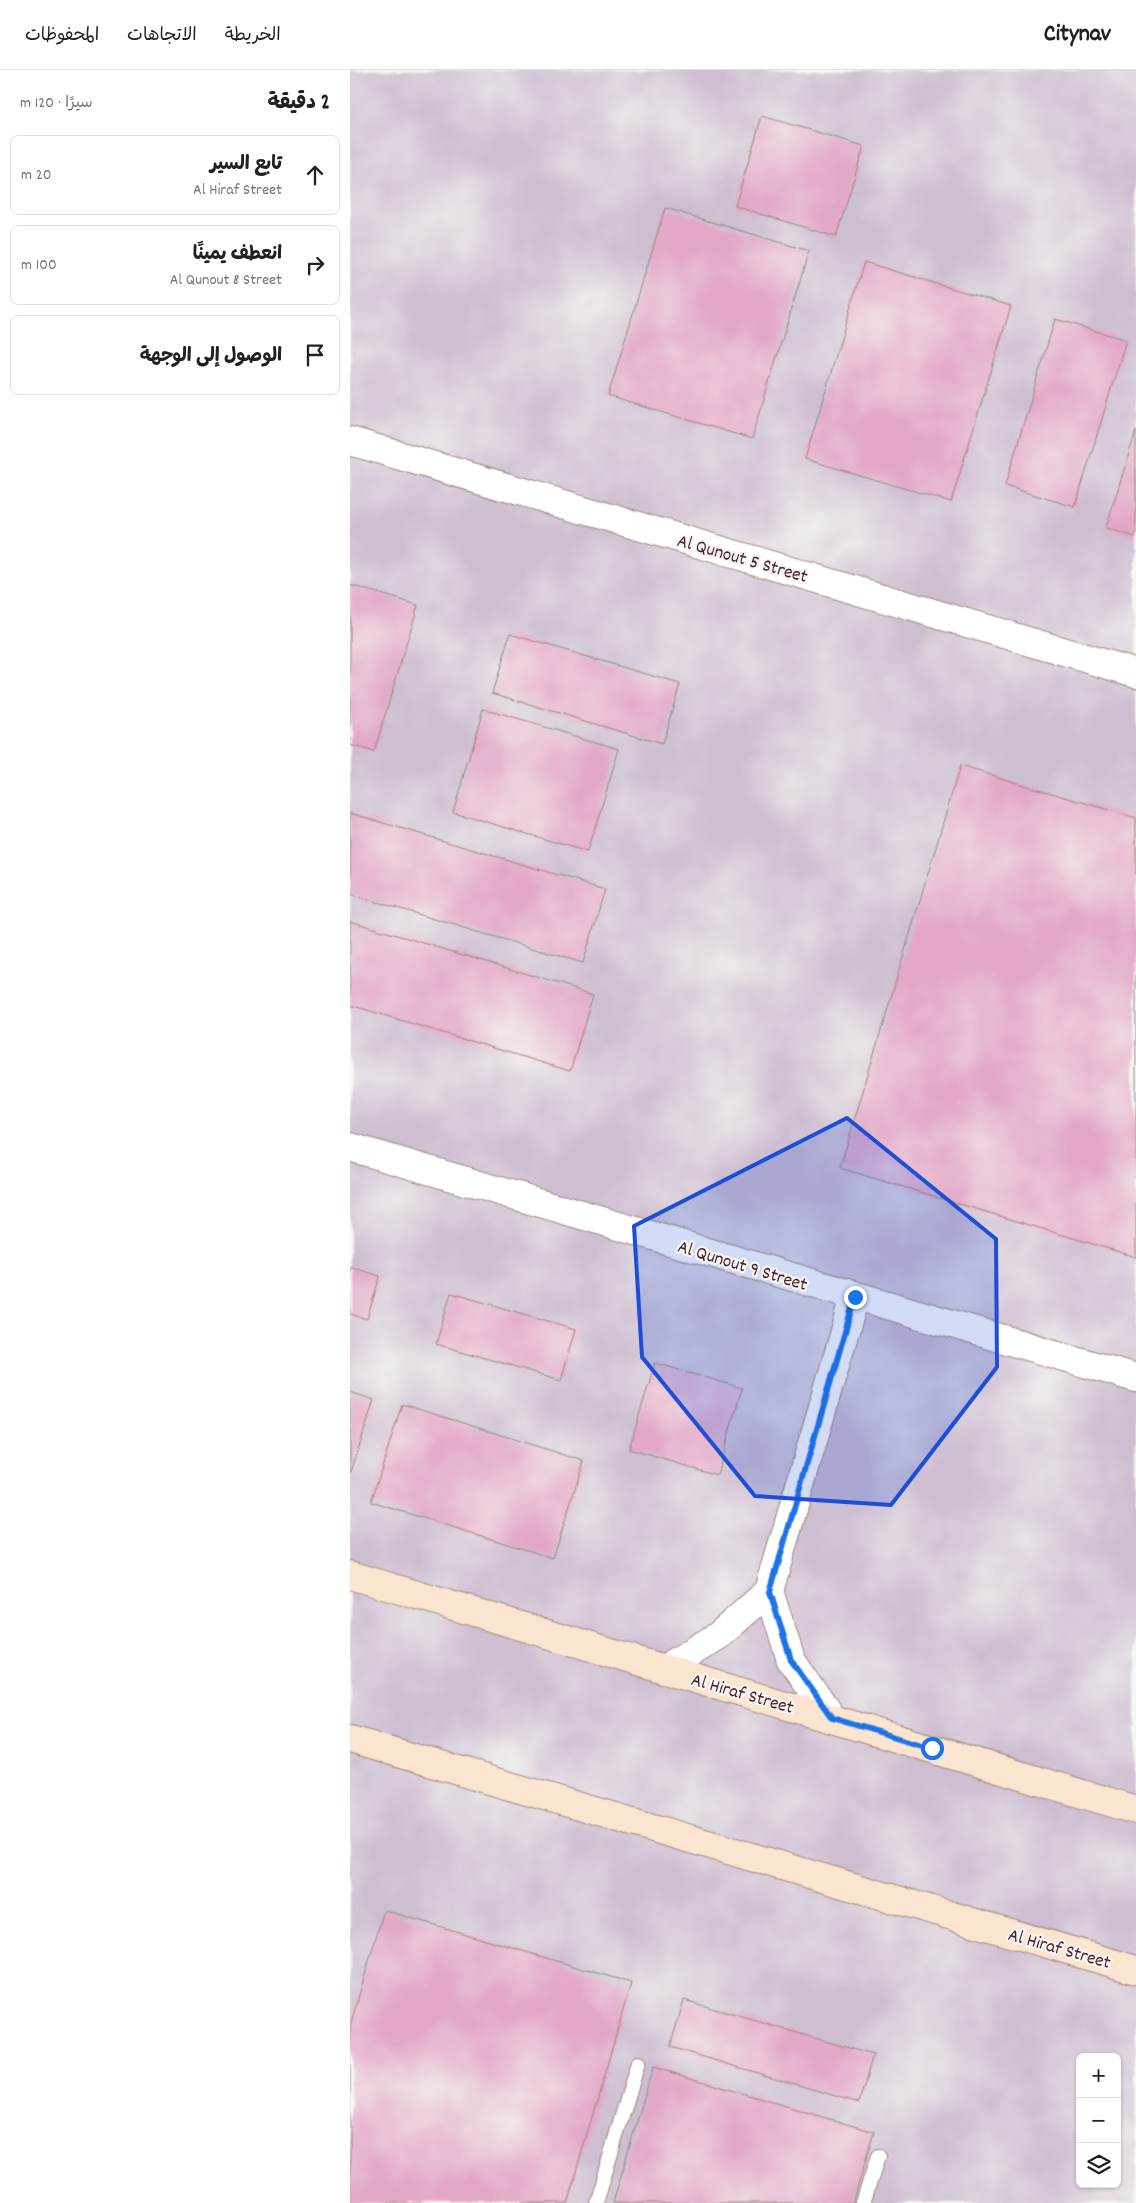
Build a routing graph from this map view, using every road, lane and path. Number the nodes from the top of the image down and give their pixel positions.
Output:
1 (350, 441) edge
2 (1136, 673) edge
3 (350, 1147) edge
4 (855, 1297) junction
5 (1136, 1378) edge
6 (350, 1575) edge
7 (770, 1592) junction
8 (664, 1669) junction
9 (832, 1718) junction
10 (350, 1739) edge
11 (1136, 1810) edge
12 (1136, 1970) edge
13 (638, 2063) dead end
14 (878, 2156) dead end
15 (596, 2203) edge
16 (863, 2203) edge

1 - 2 street, Al Qunout 5 Street
3 - 4 street, Al Qunout 9 Street
4 - 5 street, Al Qunout 9 Street
4 - 7 street
6 - 8 street, Al Hiraf Street
7 - 8 street
7 - 9 street
8 - 9 street, Al Hiraf Street
9 - 11 street, Al Hiraf Street
10 - 12 street, Al Hiraf Street
13 - 15 lane
14 - 16 lane

